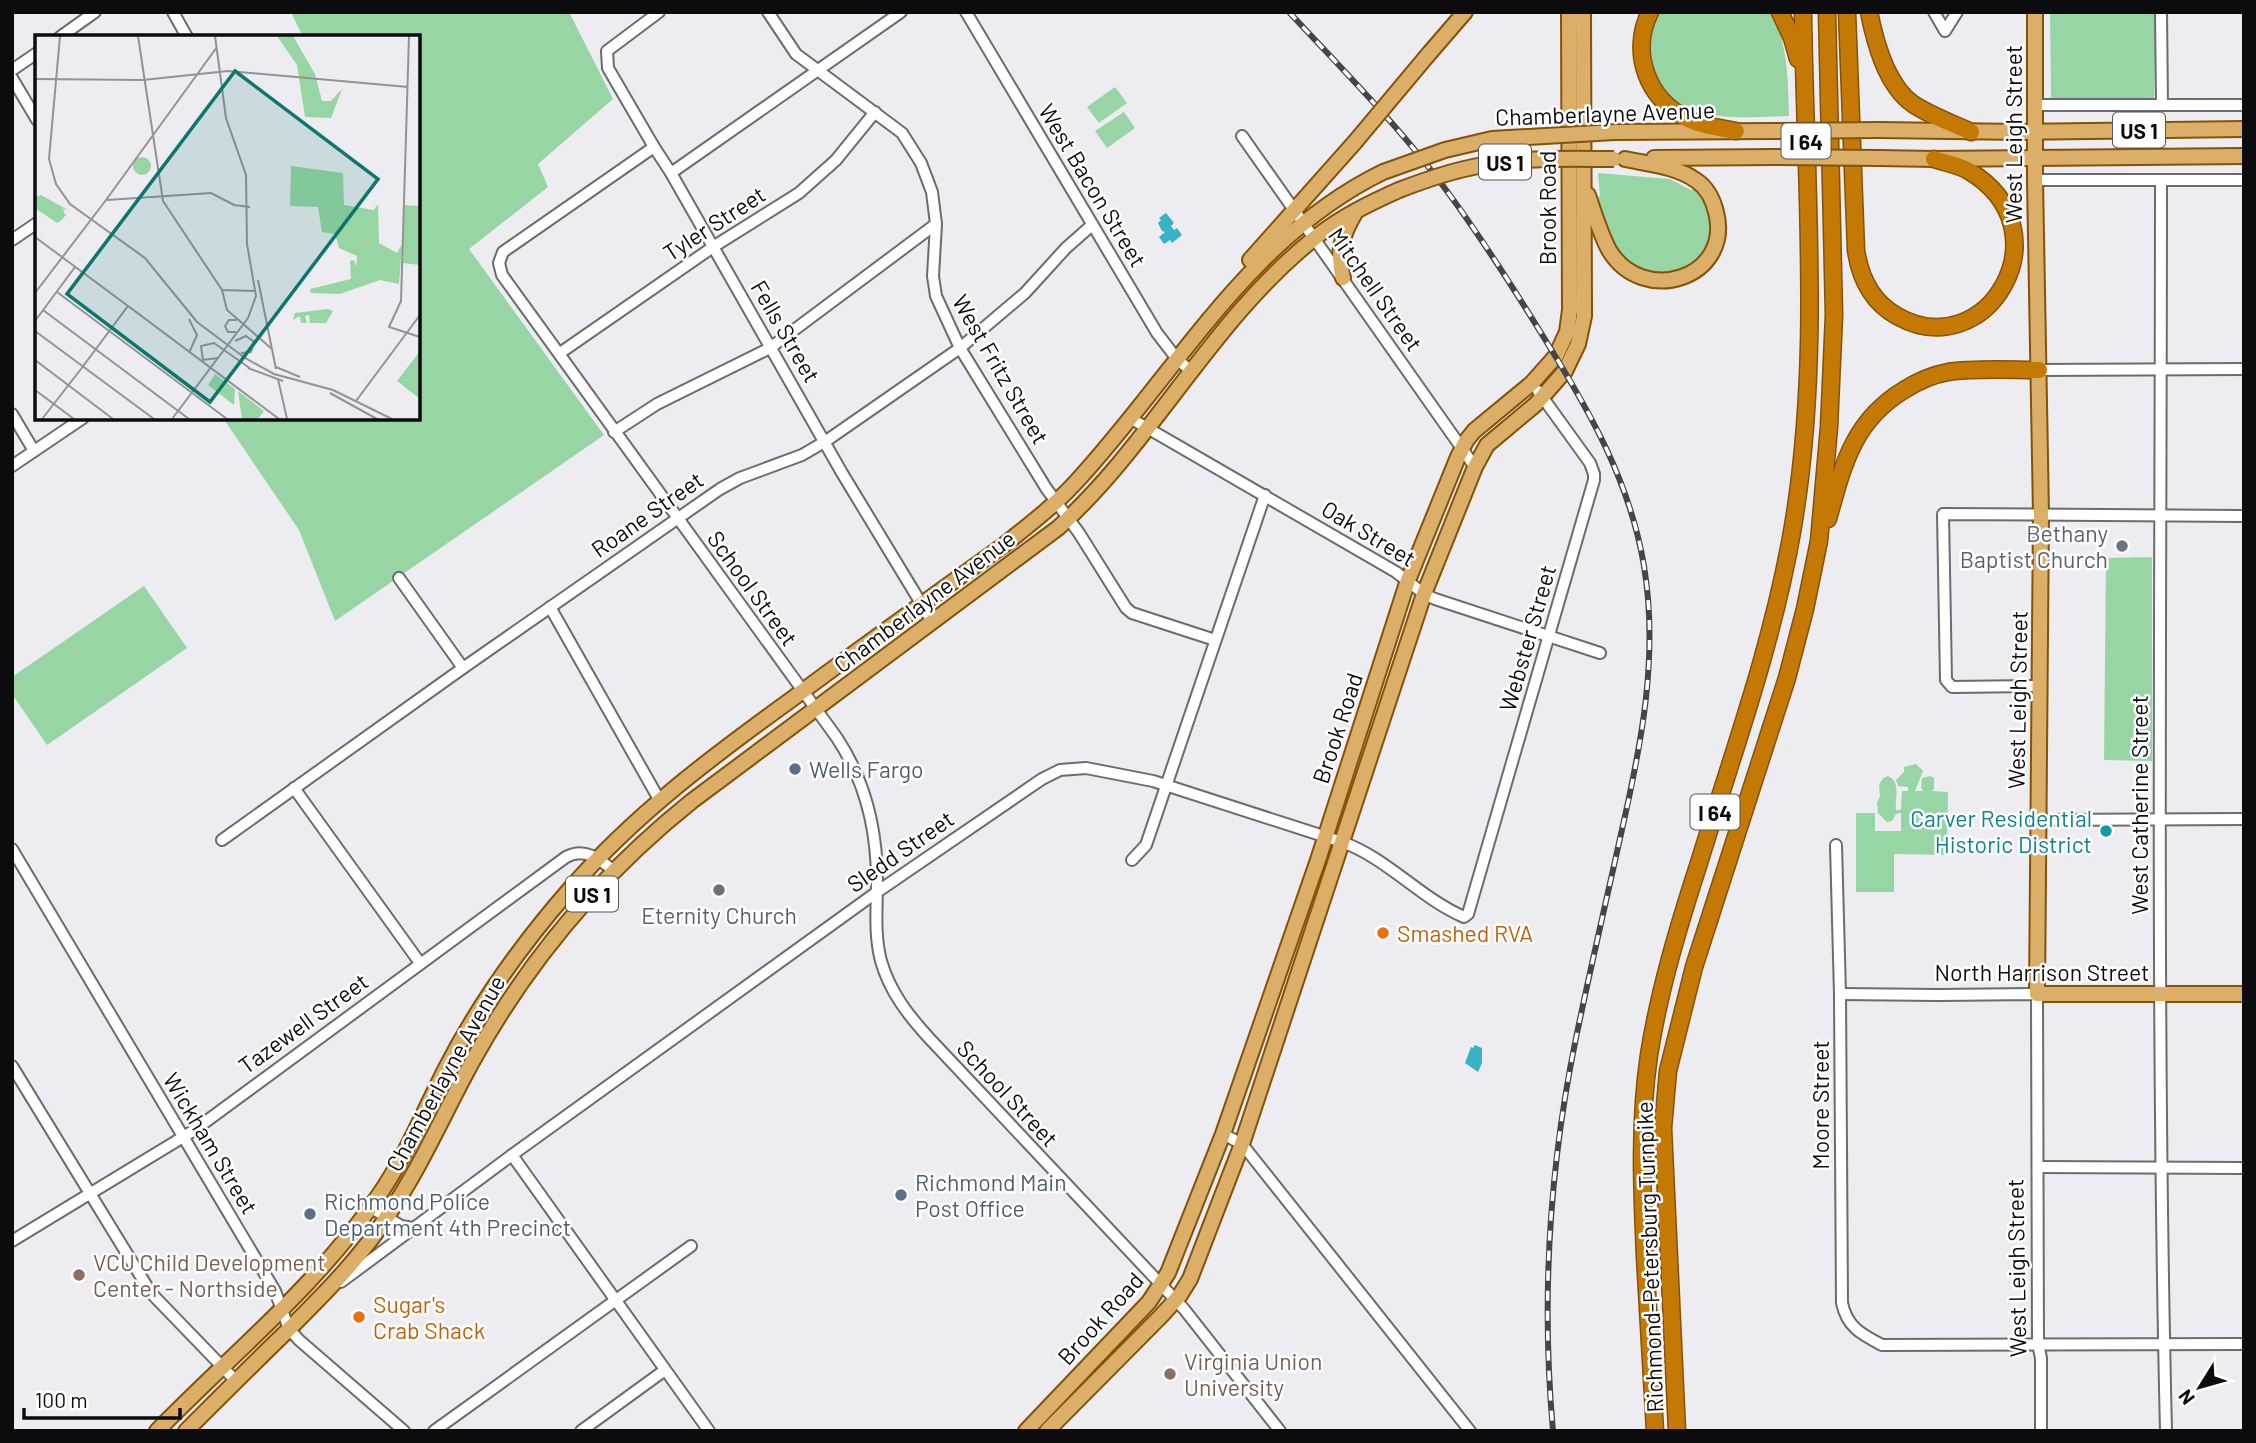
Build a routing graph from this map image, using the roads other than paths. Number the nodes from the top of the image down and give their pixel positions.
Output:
1 (95, 12) edge
2 (173, 12) edge
3 (659, 12) edge
4 (768, 12) edge
5 (901, 12) edge
6 (966, 12) edge
7 (1465, 12) edge
8 (1569, 12) edge
9 (1583, 12) edge
10 (1650, 12) edge
11 (1780, 12) edge
12 (1803, 12) edge
13 (1827, 12) edge
14 (1847, 12) edge
15 (1869, 12) edge
16 (1934, 12) edge
17 (1957, 12) edge
18 (2035, 12) edge
19 (2161, 12) edge
20 (63, 35) edge
21 (186, 35) edge
22 (35, 54) edge
23 (12, 70) edge
24 (818, 71) junction
25 (12, 78) edge
26 (1805, 86) junction
27 (2035, 105) junction
28 (2162, 105) junction
29 (2244, 105) edge
30 (876, 112) junction
31 (35, 117) edge
32 (2244, 129) edge
33 (1736, 131) junction
34 (1971, 132) junction
35 (2035, 132) junction
36 (1242, 136) dead end
37 (653, 147) junction
38 (2244, 156) edge
39 (2035, 157) junction
40 (1620, 159) junction
41 (1934, 159) junction
42 (671, 173) junction
43 (2035, 180) junction
44 (2161, 180) junction
45 (2244, 180) edge
46 (1584, 182) junction
47 (1294, 210) junction
48 (1357, 210) junction
49 (1302, 222) junction
50 (35, 224) edge
51 (936, 224) junction
52 (1092, 225) junction
53 (1314, 239) junction
54 (12, 240) edge
55 (713, 247) junction
56 (1343, 278) junction
57 (1221, 306) junction
58 (771, 348) junction
59 (960, 348) junction
60 (560, 353) junction
61 (1177, 359) junction
62 (2244, 369) edge
63 (2039, 370) junction
64 (2162, 370) junction
65 (1192, 372) junction
66 (1532, 383) junction
67 (1543, 397) junction
68 (12, 414) edge
69 (1130, 418) junction
70 (80, 420) edge
71 (1147, 428) junction
72 (614, 432) junction
73 (826, 441) junction
74 (1462, 448) junction
75 (34, 452) junction
76 (12, 466) edge
77 (1475, 467) junction
78 (1265, 495) junction
79 (1056, 502) junction
80 (2041, 514) junction
81 (2161, 515) junction
82 (2244, 516) edge
83 (677, 518) junction
84 (1068, 519) junction
85 (1819, 541) junction
86 (399, 578) dead end
87 (1408, 580) junction
88 (1424, 594) junction
89 (922, 605) junction
90 (551, 607) junction
91 (933, 623) junction
92 (1549, 638) junction
93 (1215, 640) junction
94 (1601, 653) dead end
95 (463, 668) junction
96 (2040, 686) junction
97 (802, 691) junction
98 (815, 710) junction
99 (1166, 785) junction
100 (294, 788) junction
101 (660, 801) junction
102 (2161, 819) junction
103 (2244, 819) edge
104 (2039, 820) junction
105 (1326, 836) junction
106 (222, 840) dead end
107 (1342, 842) junction
108 (1836, 845) dead end
109 (12, 849) edge
110 (598, 858) junction
111 (1132, 860) dead end
112 (614, 871) junction
113 (877, 892) junction
114 (1464, 917) joint
115 (420, 963) junction
116 (2037, 993) junction
117 (1840, 994) junction
118 (2160, 994) junction
119 (2244, 994) edge
120 (12, 1066) edge
121 (1223, 1134) junction
122 (183, 1137) junction
123 (1242, 1144) junction
124 (512, 1155) junction
125 (2038, 1167) junction
126 (2162, 1168) junction
127 (2244, 1168) edge
128 (89, 1194) junction
129 (370, 1207) junction
130 (387, 1218) junction
131 (413, 1228) junction
132 (12, 1241) edge
133 (691, 1246) dead end
134 (1161, 1286) junction
135 (325, 1293) junction
136 (1176, 1300) junction
137 (615, 1301) junction
138 (283, 1307) junction
139 (289, 1329) junction
140 (2038, 1344) junction
141 (2244, 1344) edge
142 (2164, 1345) junction
143 (222, 1367) junction
144 (666, 1370) junction
145 (236, 1381) junction
146 (1460, 1418) junction
147 (166, 1427) edge
148 (186, 1431) edge
149 (404, 1431) edge
150 (434, 1431) edge
151 (582, 1431) edge
152 (709, 1431) edge
153 (1026, 1431) edge
154 (1047, 1431) edge
155 (1280, 1431) edge
156 (1455, 1431) edge
157 (1470, 1431) edge
158 (1655, 1431) edge
159 (1677, 1431) edge
160 (2041, 1431) edge
161 (2165, 1431) edge

1 - 20 street
2 - 21 street
3 - 37 street, Fells Street
4 - 24 street, West Fritz Street
5 - 24 street
6 - 52 street, West Bacon Street
7 - 47 main road, Chamberlayne Avenue, bridge
8 - 66 main road, Brook Road
9 - 46 main road, Brook Road
10 - 33 highway
11 - 26 highway
12 - 26 highway, Richmond-Petersburg Turnpike / I 64
13 - 85 highway, Richmond-Petersburg Turnpike / I 64
14 - 41 highway
15 - 34 highway
16 - 17 street
18 - 27 main road, West Leigh Street
19 - 28 street
22 - 23 street
24 - 30 street, West Fritz Street
24 - 42 street
25 - 31 street
26 - 158 highway, Richmond-Petersburg Turnpike / I 64
27 - 28 street
27 - 35 main road, West Leigh Street
28 - 29 street
30 - 51 street, West Fritz Street
30 - 55 street, Tyler Street
32 - 35 main road, US 1
33 - 34 main road, Chamberlayne Avenue / US 1, bridge
33 - 49 main road, Chamberlayne Avenue / US 1, bridge
34 - 35 main road, US 1
35 - 39 main road, West Leigh Street
36 - 47 street, Mitchell Street
37 - 42 street, Fells Street
37 - 60 street, School Street
38 - 39 main road, US 1
39 - 41 main road, US 1
39 - 43 main road, West Leigh Street
40 - 41 main road, Chamberlayne Avenue / US 1, bridge
40 - 46 main road
40 - 48 main road, Chamberlayne Avenue / US 1, bridge
42 - 55 street, Fells Street
43 - 44 street
43 - 63 main road, West Leigh Street
44 - 45 street
44 - 64 street, West Catherine Street
46 - 67 main road, Brook Road
47 - 49 street, Mitchell Street
47 - 57 main road, Chamberlayne Avenue
48 - 53 main road, Chamberlayne Avenue / US 1
48 - 56 main road
49 - 53 street, Mitchell Street
49 - 57 main road, Chamberlayne Avenue / US 1
50 - 54 street
51 - 58 street
51 - 59 street, West Fritz Street
52 - 59 street, Roane Street
52 - 61 street, West Bacon Street
53 - 56 street, Mitchell Street
53 - 65 main road, Chamberlayne Avenue / US 1
55 - 58 street, Fells Street
55 - 60 street, Tyler Street
56 - 74 street, Mitchell Street
57 - 61 main road, Chamberlayne Avenue / US 1
58 - 72 street
58 - 73 street, Fells Street
59 - 73 street, Roane Street
59 - 79 street, West Fritz Street
60 - 72 street, School Street
61 - 65 street, West Bacon Street
61 - 69 main road, Chamberlayne Avenue / US 1
62 - 64 street
63 - 64 street
63 - 80 main road, West Leigh Street
63 - 85 highway
64 - 81 street, West Catherine Street
65 - 71 main road, Chamberlayne Avenue / US 1
66 - 67 street, Webster Street
66 - 74 main road, Brook Road
67 - 77 main road, Brook Road
67 - 92 street, Webster Street
68 - 75 street
69 - 71 street, Oak Street
69 - 79 main road, Chamberlayne Avenue / US 1
70 - 75 street
71 - 78 street, Oak Street
71 - 84 main road, Chamberlayne Avenue / US 1
72 - 83 street, School Street
73 - 83 street, Roane Street
73 - 89 street, Fells Street
74 - 77 street, Mitchell Street
74 - 87 main road, Brook Road
75 - 76 street
77 - 88 main road, Brook Road
78 - 87 street, Oak Street
78 - 93 street
79 - 84 street, West Fritz Street
79 - 89 main road, Chamberlayne Avenue / US 1
80 - 81 street
80 - 96 main road, West Leigh Street
80 - 96 street
81 - 82 street
81 - 102 street, West Catherine Street
83 - 90 street, Roane Street
83 - 97 street, School Street
84 - 91 main road, Chamberlayne Avenue / US 1
84 - 93 street, West Fritz Street
85 - 159 highway, Richmond-Petersburg Turnpike / I 64
86 - 95 street
87 - 88 street, Oak Street
87 - 105 main road, Brook Road
88 - 92 street, Oak Street
88 - 107 main road, Brook Road
89 - 91 street, Fells Street
89 - 97 main road, Chamberlayne Avenue / US 1
90 - 95 street, Roane Street
90 - 101 street
91 - 98 main road, Chamberlayne Avenue / US 1
92 - 94 street, Oak Street
92 - 114 street, Webster Street
93 - 99 street
95 - 100 street, Roane Street
96 - 104 main road, West Leigh Street
97 - 98 street, School Street
97 - 101 main road, Chamberlayne Avenue / US 1
98 - 112 main road, Chamberlayne Avenue / US 1
98 - 113 street, School Street
99 - 105 street, Sledd Street
99 - 111 street
99 - 113 street, Sledd Street
100 - 106 street, Roane Street
100 - 115 street
101 - 110 main road, Chamberlayne Avenue / US 1
102 - 103 street
102 - 104 street
102 - 118 street, West Catherine Street
104 - 116 main road, West Leigh Street
105 - 107 street, Sledd Street
105 - 121 main road, Brook Road
107 - 114 street, Sledd Street
107 - 123 main road, Brook Road
108 - 117 street, Moore Street
109 - 122 street, Wickham Street
110 - 112 street
110 - 115 street, Tazewell Street
110 - 129 main road, Chamberlayne Avenue / US 1
112 - 130 main road, Chamberlayne Avenue / US 1
113 - 124 street, Sledd Street
113 - 134 street, School Street
115 - 122 street, Tazewell Street
116 - 117 street, North Harrison Street
116 - 118 main road, North Harrison Street
116 - 125 street, West Leigh Street
117 - 140 street, Moore Street
118 - 119 main road, North Harrison Street
118 - 126 street, West Catherine Street
120 - 128 street
121 - 123 street
121 - 134 main road, Brook Road
122 - 128 street, Tazewell Street
122 - 138 street, Wickham Street
123 - 136 main road, Brook Road
123 - 146 street
124 - 131 street, Sledd Street
124 - 137 street
125 - 126 street
125 - 140 street, West Leigh Street
126 - 127 street
126 - 142 street, West Catherine Street
128 - 132 street, Tazewell Street
128 - 143 street
129 - 130 street
129 - 138 main road, Chamberlayne Avenue / US 1
130 - 131 street
130 - 135 main road, Chamberlayne Avenue / US 1
131 - 135 street, Sledd Street
133 - 137 street
134 - 136 street, School Street
134 - 153 main road, Brook Road
135 - 139 main road, Chamberlayne Avenue / US 1
136 - 154 main road, Brook Road
136 - 155 street, School Street
137 - 144 street
137 - 150 street
138 - 139 street, Wickham Street
138 - 143 main road, Chamberlayne Avenue / US 1
139 - 145 main road, Chamberlayne Avenue / US 1
139 - 149 street
140 - 142 street
140 - 160 street, West Leigh Street
141 - 142 street
142 - 161 street, West Catherine Street
143 - 145 street
143 - 147 main road, Chamberlayne Avenue / US 1
144 - 151 street
144 - 152 street
145 - 148 main road, Chamberlayne Avenue / US 1
146 - 156 street
146 - 157 street

